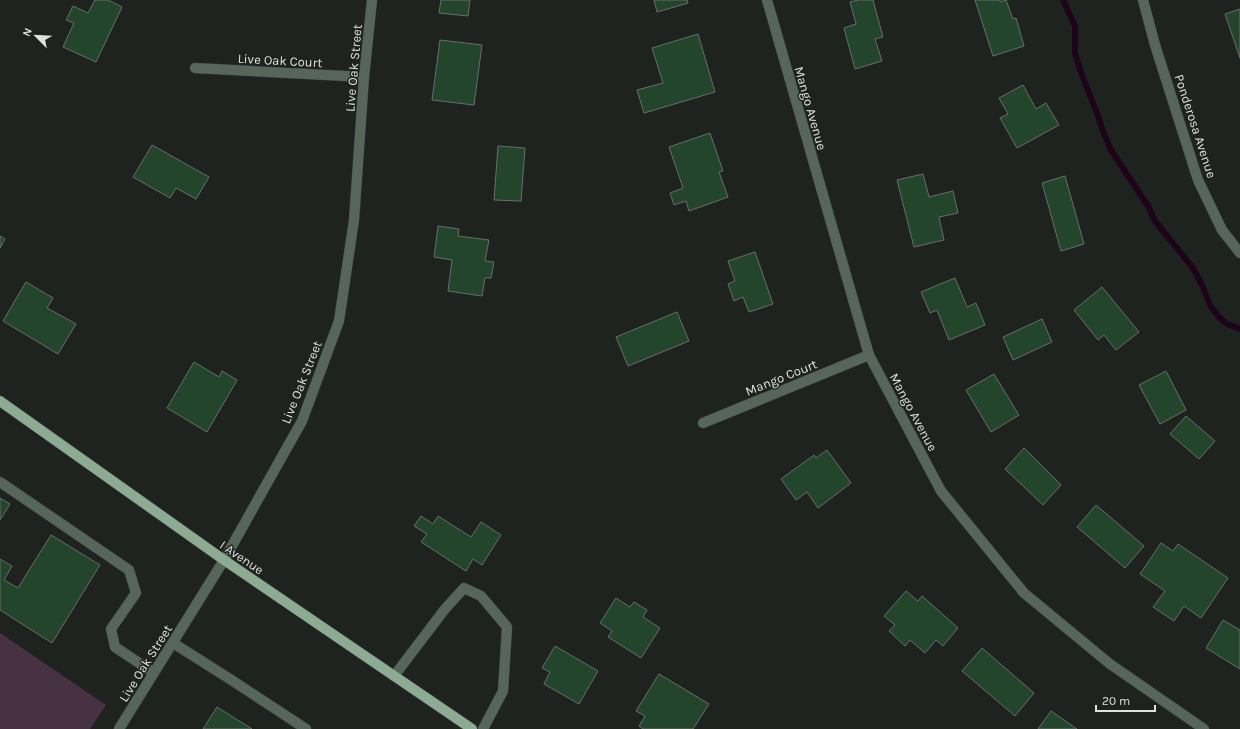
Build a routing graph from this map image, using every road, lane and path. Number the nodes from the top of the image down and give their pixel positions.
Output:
1 (372, 0) edge
2 (767, 0) edge
3 (1143, 0) edge
4 (195, 68) dead end
5 (364, 77) junction
6 (1240, 253) edge
7 (869, 355) junction
8 (0, 402) edge
9 (704, 423) dead end
10 (0, 482) edge
11 (224, 560) junction
12 (173, 643) junction
13 (154, 673) junction
14 (394, 676) junction
15 (119, 729) edge
16 (306, 729) edge
17 (472, 729) edge
18 (483, 729) edge
19 (1204, 729) edge

1 - 5 street, Live Oak Street
2 - 7 street, Mango Avenue
3 - 6 street, Ponderosa Avenue
4 - 5 street, Live Oak Court
5 - 11 street, Live Oak Street
7 - 9 street, Mango Court
7 - 19 street, Mango Avenue
8 - 11 main road, I Avenue
10 - 13 street
11 - 12 street, Live Oak Street
11 - 14 main road, I Avenue
12 - 13 street, Live Oak Street
12 - 16 street
13 - 15 street, Live Oak Street
14 - 17 main road, I Avenue
14 - 18 street

